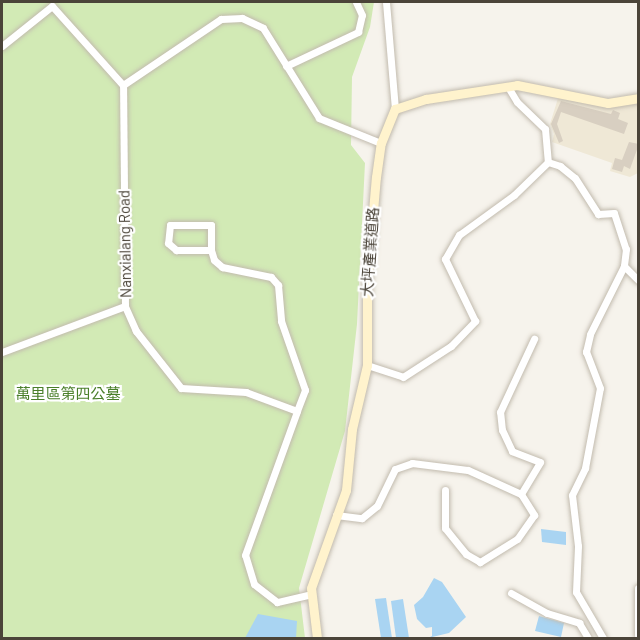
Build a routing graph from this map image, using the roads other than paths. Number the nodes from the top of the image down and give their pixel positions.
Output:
1 (356, 2) edge
2 (386, 2) edge
3 (54, 4) edge
4 (2, 46) edge
5 (286, 66) junction
6 (123, 86) junction
7 (508, 87) junction
8 (639, 98) edge
9 (395, 109) junction
10 (381, 143) junction
11 (548, 162) junction
12 (211, 250) junction
13 (624, 266) junction
14 (639, 280) edge
15 (125, 306) junction
16 (534, 339) dead end
17 (2, 352) edge
18 (367, 365) junction
19 (297, 411) junction
20 (445, 490) dead end
21 (521, 494) junction
22 (336, 515) junction
23 (639, 588) edge
24 (511, 593) dead end
25 (312, 594) junction
26 (638, 620) edge
27 (638, 637) edge
28 (317, 639) edge
29 (588, 639) edge
30 (603, 639) edge

1 - 5 street
2 - 9 street
3 - 4 street
3 - 6 street
5 - 6 street
5 - 10 street
6 - 15 street, Nanxialang Road
7 - 8 street
7 - 9 street
7 - 11 street
9 - 10 street, 大坪產業道路
10 - 18 street, 大坪產業道路
11 - 13 street
11 - 18 street
12 - 12 street
12 - 19 street
13 - 14 street
13 - 30 street
15 - 17 street
15 - 19 street, Nanxialang Road
16 - 21 street
18 - 22 street, 大坪產業道路
19 - 25 street
20 - 21 street
21 - 22 street
22 - 25 street, 大坪產業道路
23 - 26 street
24 - 29 street
25 - 28 street, 大坪產業道路
26 - 27 street

